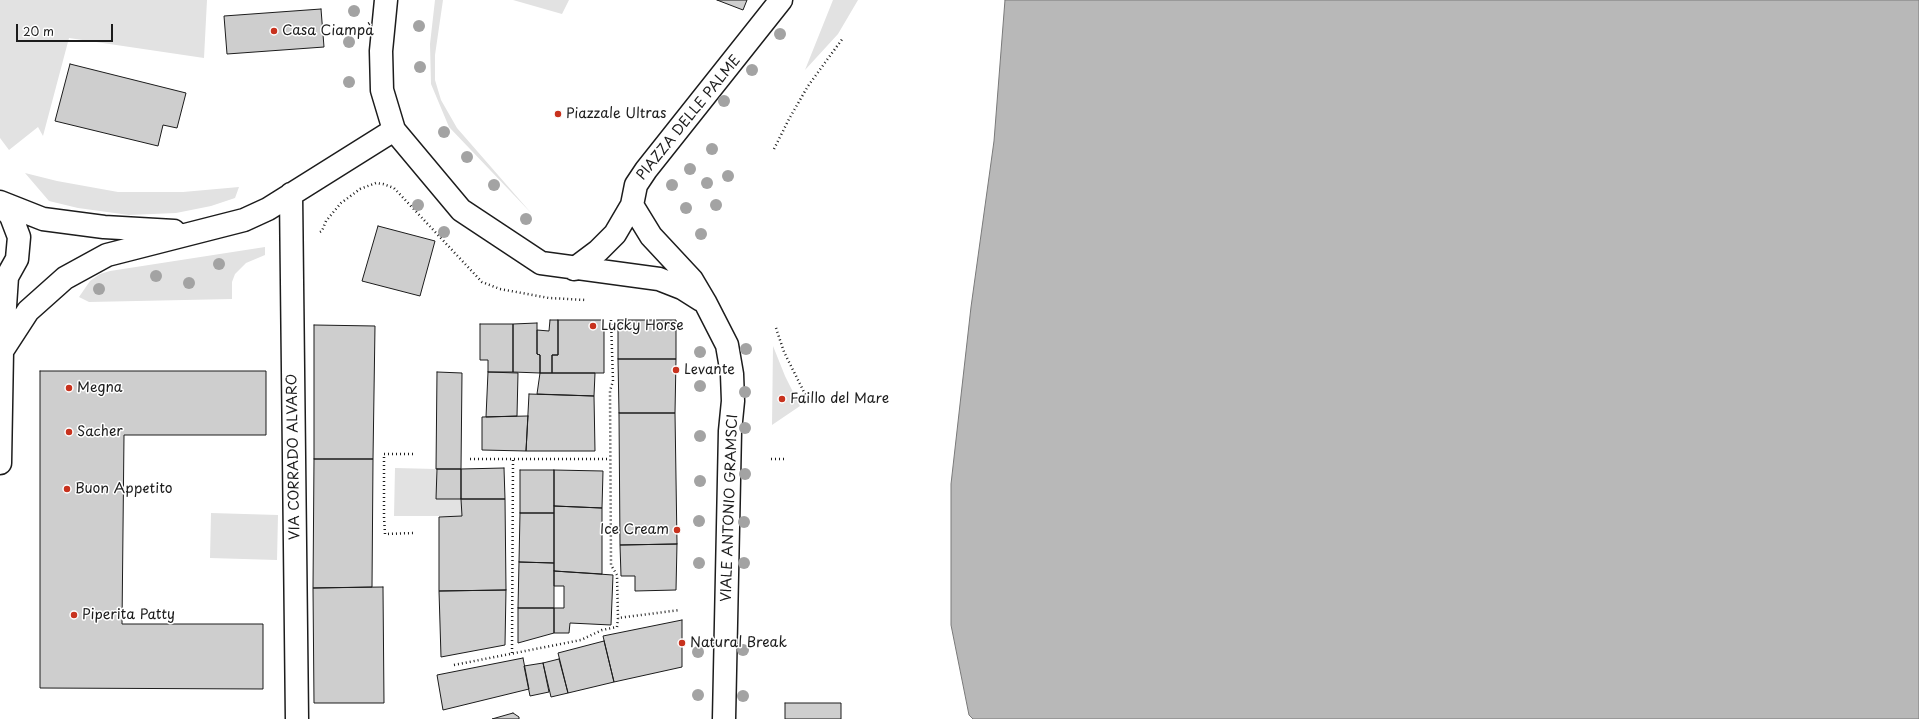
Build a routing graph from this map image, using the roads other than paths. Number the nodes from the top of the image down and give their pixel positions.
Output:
1 (386, 0) edge
2 (781, 0) edge
3 (394, 130) junction
4 (291, 194) junction
5 (0, 203) edge
6 (632, 205) junction
7 (193, 232) junction
8 (574, 269) junction
9 (4, 280) edge
10 (705, 302) junction
11 (2, 351) junction
12 (0, 463) edge
13 (297, 719) edge
14 (724, 719) edge

1 - 3 street
2 - 6 street, PIAZZA DELLE PALME
3 - 4 street
3 - 8 street
4 - 7 street
4 - 13 street, VIA CORRADO ALVARO
5 - 7 street
5 - 9 street
6 - 8 street, PIAZZA DELLE PALME
6 - 10 street
7 - 11 street
8 - 10 street
9 - 11 street
10 - 14 street, VIALE ANTONIO GRAMSCI
11 - 12 street

